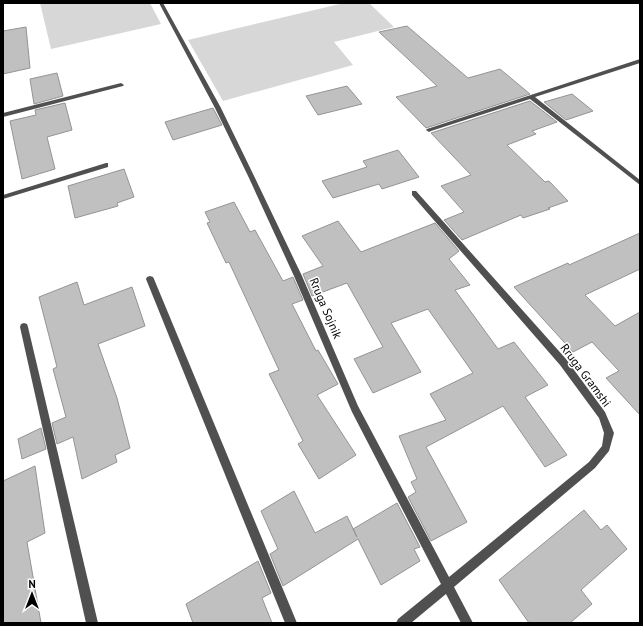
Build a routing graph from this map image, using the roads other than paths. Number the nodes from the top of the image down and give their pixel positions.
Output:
1 (161, 3) edge
2 (640, 62) edge
3 (121, 85) dead end
4 (531, 97) junction
5 (3, 116) edge
6 (429, 130) dead end
7 (106, 165) dead end
8 (640, 183) edge
9 (414, 193) dead end
10 (3, 196) edge
11 (150, 279) dead end
12 (24, 327) dead end
13 (448, 584) junction
14 (92, 623) edge
15 (291, 623) edge
16 (402, 623) edge
17 (467, 623) edge

1 - 13 street, Rruga Sojnik
2 - 4 street
3 - 5 street
4 - 6 street
4 - 8 street
7 - 10 street
9 - 13 street, Rruga Gramshi
11 - 15 street
12 - 14 street
13 - 16 street, Rruga Gramshi
13 - 17 street, Rruga Sojnik

